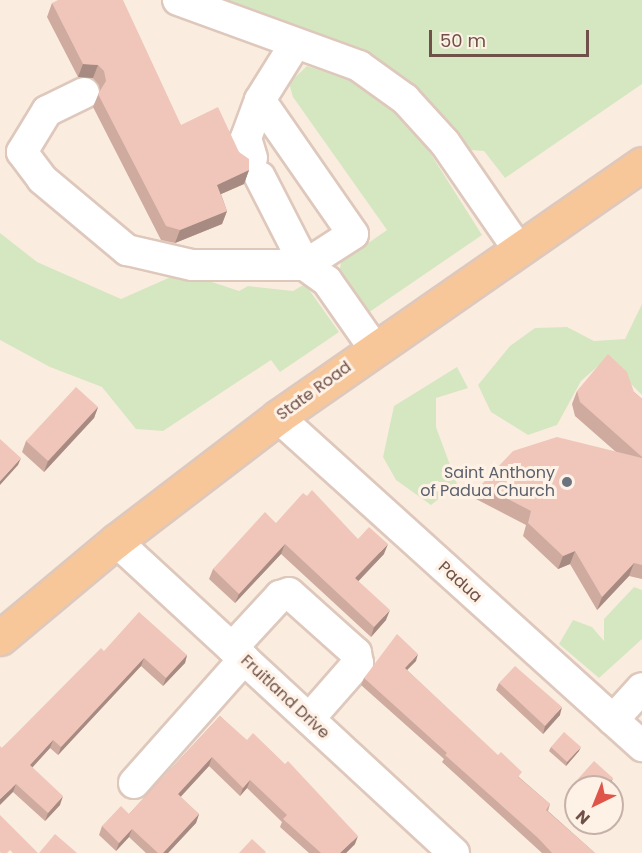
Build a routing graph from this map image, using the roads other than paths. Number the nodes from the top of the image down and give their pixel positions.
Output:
1 (178, 0) edge
2 (295, 44) junction
3 (84, 93) dead end
4 (260, 100) junction
5 (642, 164) edge
6 (518, 249) junction
7 (305, 265) junction
8 (374, 348) junction
9 (278, 417) junction
10 (116, 541) junction
11 (0, 638) edge
12 (238, 654) junction
13 (642, 688) edge
14 (309, 719) junction
15 (613, 720) junction
16 (642, 746) edge
17 (134, 783) dead end
18 (454, 853) edge

1 - 2 street
2 - 4 street
2 - 6 street
3 - 7 street
4 - 7 street
4 - 7 street
5 - 6 main road, State Road
6 - 8 main road, State Road
7 - 8 street
8 - 9 main road, State Road
9 - 10 main road, State Road
9 - 15 street, Padua
10 - 11 main road, State Road
10 - 12 street, Fruitland Drive
12 - 14 street, Fruitland Drive
12 - 14 street
12 - 17 street
13 - 15 street
14 - 18 street, Fruitland Drive
15 - 16 street, Padua

